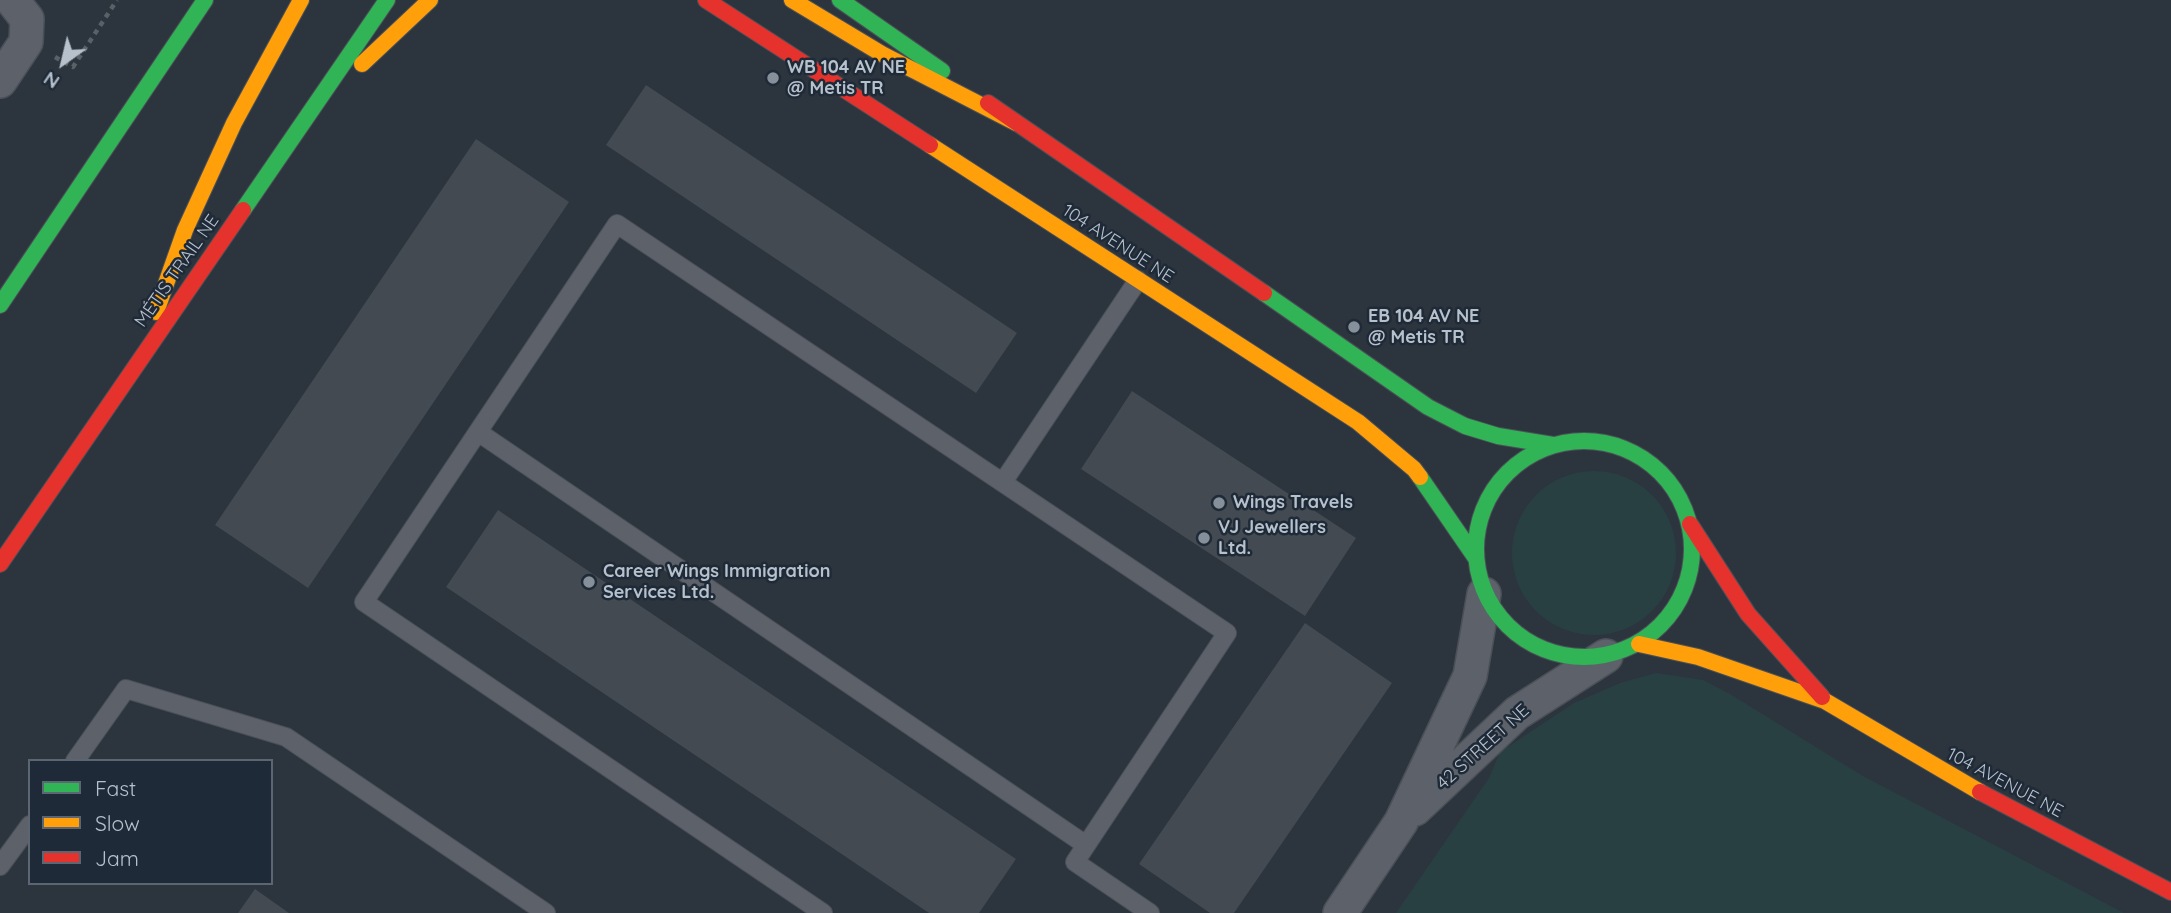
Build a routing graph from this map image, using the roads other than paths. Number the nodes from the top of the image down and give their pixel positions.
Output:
1 (12, 0) edge
2 (205, 0) edge
3 (301, 0) edge
4 (387, 0) edge
5 (430, 0) edge
6 (706, 0) edge
7 (792, 0) edge
8 (840, 0) edge
9 (0, 81) edge
10 (318, 102) junction
11 (1016, 123) junction
12 (1138, 280) junction
13 (0, 305) edge
14 (139, 360) junction
15 (478, 432) junction
16 (1553, 445) junction
17 (1003, 482) junction
18 (1690, 524) junction
19 (1475, 557) junction
20 (0, 564) edge
21 (1484, 594) junction
22 (1639, 643) junction
23 (1606, 656) junction
24 (1825, 701) junction
25 (76, 759) edge
26 (1401, 822) junction
27 (28, 828) edge
28 (1086, 845) junction
29 (0, 866) edge
30 (2171, 892) edge
31 (546, 913) edge
32 (823, 913) edge
33 (1150, 913) edge
34 (1340, 913) edge

1 - 9 street
2 - 13 street
3 - 14 street
4 - 10 street, MÉTIS TRAIL NE
5 - 10 street
6 - 12 street, 104 AVENUE NE
7 - 11 street
8 - 11 street
10 - 14 street, MÉTIS TRAIL NE
11 - 16 street
12 - 17 lane
12 - 19 street, 104 AVENUE NE
14 - 20 street, MÉTIS TRAIL NE
15 - 17 lane
15 - 28 lane
15 - 32 lane
16 - 18 street
16 - 19 street
17 - 28 lane
18 - 22 street
18 - 24 street, 104 AVENUE NE
19 - 21 street
21 - 23 street
21 - 26 street, 42 STREET NE
22 - 23 street
22 - 24 street, 104 AVENUE NE
23 - 26 street, 42 STREET NE
24 - 30 street, 104 AVENUE NE
25 - 31 lane
26 - 34 street, 42 STREET NE
27 - 29 lane
28 - 33 lane

